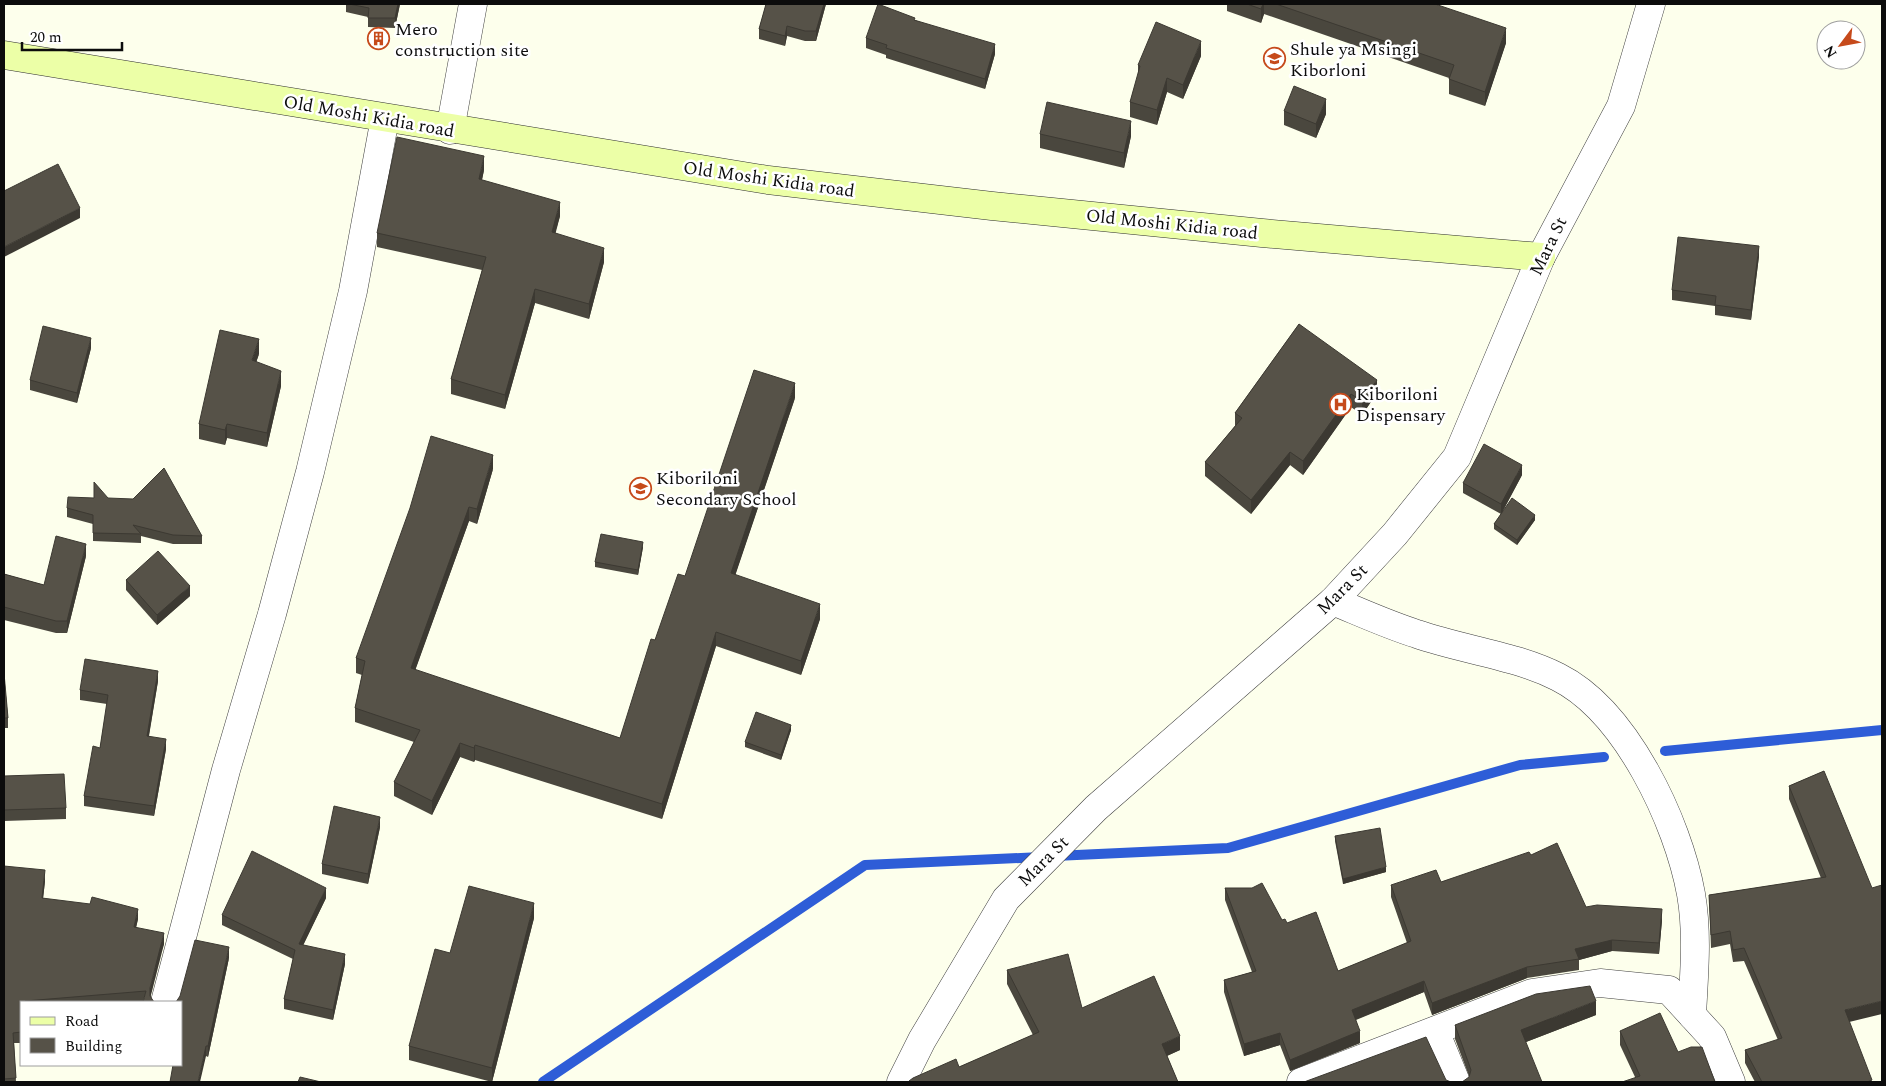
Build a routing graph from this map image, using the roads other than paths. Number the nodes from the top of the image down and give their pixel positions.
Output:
1 (472, 4) edge
2 (1651, 4) edge
3 (4, 55) edge
4 (385, 118) junction
5 (450, 130) junction
6 (1541, 257) junction
7 (1332, 601) junction
8 (165, 1001) edge
9 (1692, 1015) junction
10 (1435, 1031) junction
11 (901, 1082) edge
12 (1301, 1082) edge
13 (1456, 1082) edge
14 (1730, 1082) edge

1 - 5 street
2 - 6 street, Mara St
3 - 4 street, Old Moshi Kidia road
4 - 5 street, Old Moshi Kidia road
4 - 8 street
5 - 6 street, Old Moshi Kidia road
6 - 7 street, Mara St
7 - 9 street
7 - 11 street, Mara St
9 - 10 street
9 - 14 street
10 - 12 street
10 - 13 street

